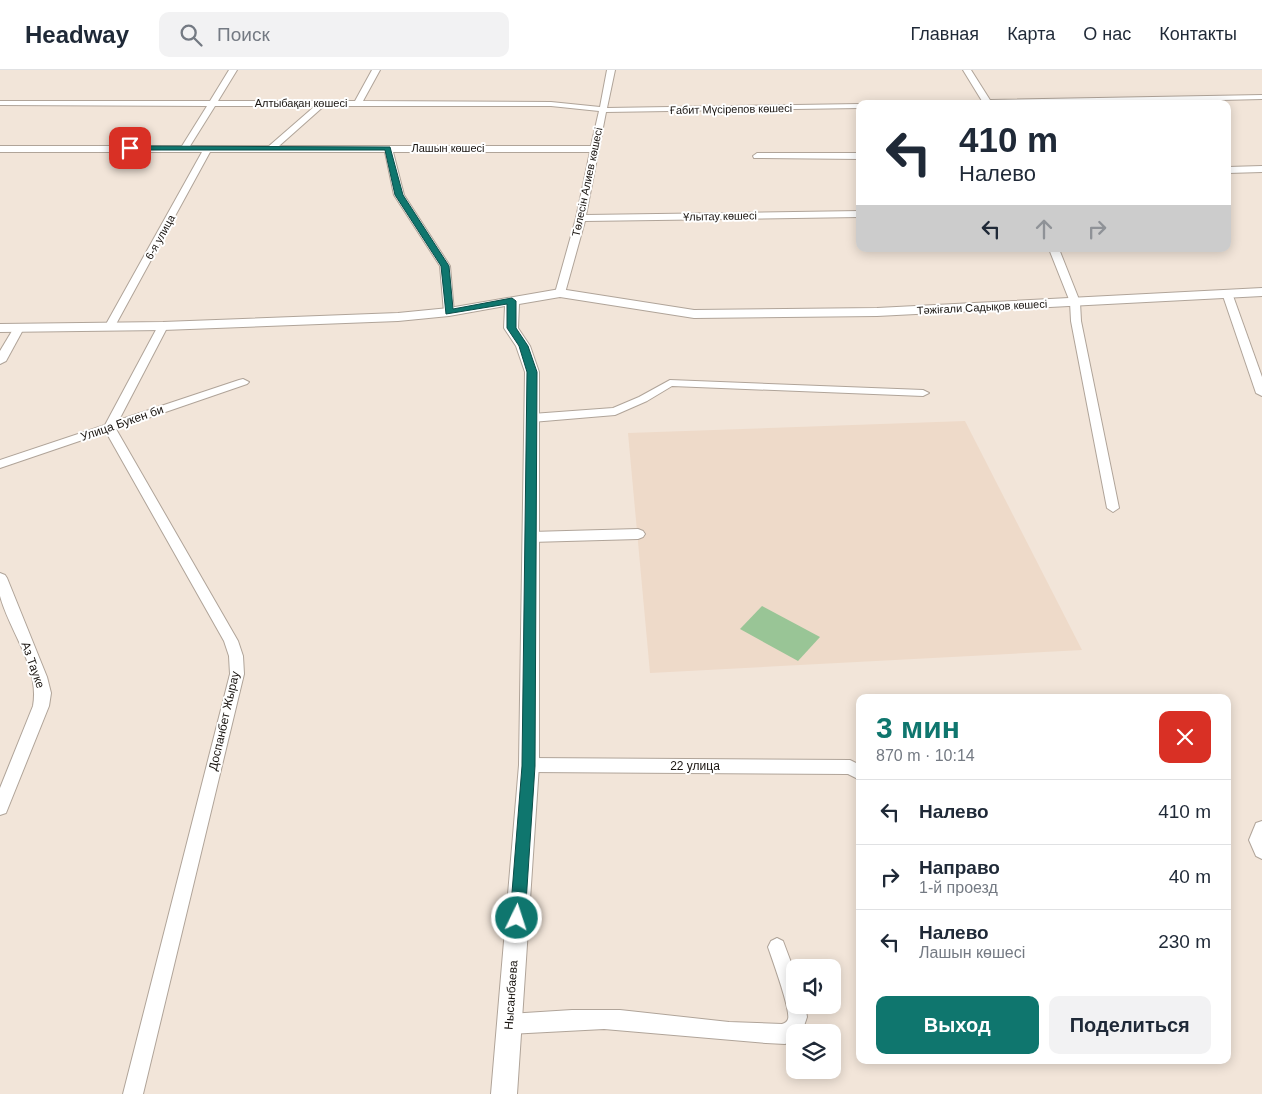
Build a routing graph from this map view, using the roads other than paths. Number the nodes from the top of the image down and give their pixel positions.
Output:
1 (233, 70) edge
2 (376, 70) edge
3 (611, 70) edge
4 (967, 70) edge
5 (1262, 97) edge
6 (986, 100) edge
7 (1125, 100) edge
8 (0, 103) edge
9 (324, 103) junction
10 (358, 103) junction
11 (212, 104) junction
12 (856, 106) edge
13 (602, 109) junction
14 (0, 148) edge
15 (185, 148) junction
16 (208, 148) junction
17 (388, 148) junction
18 (596, 148) junction
19 (271, 149) junction
20 (757, 156) dead end
21 (856, 156) edge
22 (1262, 169) edge
23 (1231, 170) edge
24 (856, 214) edge
25 (581, 218) junction
26 (1055, 252) edge
27 (1262, 292) edge
28 (560, 293) junction
29 (1227, 293) junction
30 (512, 301) junction
31 (1075, 302) junction
32 (449, 312) junction
33 (110, 326) junction
34 (164, 326) junction
35 (0, 328) edge
36 (19, 328) junction
37 (0, 361) edge
38 (244, 382) dead end
39 (924, 393) dead end
40 (1262, 393) edge
41 (532, 418) junction
42 (109, 428) junction
43 (0, 464) edge
44 (1113, 508) dead end
45 (638, 534) dead end
46 (531, 537) junction
47 (0, 578) edge
48 (529, 766) junction
49 (856, 771) edge
50 (0, 808) edge
51 (1262, 828) edge
52 (1262, 851) edge
53 (777, 948) dead end
54 (786, 974) edge
55 (798, 1014) edge
56 (509, 1024) junction
57 (133, 1094) edge
58 (504, 1094) edge

1 - 11 street
2 - 10 street
3 - 13 street, Төлесін Алиев көшесі
4 - 6 street
5 - 7 street
8 - 11 street, Алтыбақан көшесі
9 - 10 street, Алтыбақан көшесі
9 - 11 street, Алтыбақан көшесі
9 - 19 street
10 - 13 street, Алтыбақан көшесі
11 - 15 street
12 - 13 street, Ғабит Мүсірепов көшесi
13 - 18 street, Төлесін Алиев көшесі
14 - 15 street, Лашын көшесі
15 - 16 street, Лашын көшесі
16 - 19 street, Лашын көшесі
16 - 33 street, 6-я улица
17 - 18 street, Лашын көшесі
17 - 19 street, Лашын көшесі
17 - 32 street
18 - 25 street, Төлесін Алиев көшесі
20 - 21 street
22 - 23 street
24 - 25 street, Ұлытау көшесi
25 - 28 street, Төлесін Алиев көшесі
26 - 31 street
27 - 29 street, Тәжіғали Садықов көшесі
28 - 30 street, Тәжіғали Садықов көшесі
28 - 31 street, Тәжіғали Садықов көшесі
29 - 31 street, Тәжіғали Садықов көшесі
29 - 40 street
30 - 32 street, Тәжіғали Садықов көшесі
30 - 41 street, Нысанбаева
31 - 44 street
32 - 34 street, Тәжіғали Садықов көшесі
33 - 34 street, Тәжіғали Садықов көшесі
33 - 36 street, Тәжіғали Садықов көшесі
34 - 42 street
35 - 36 street, Тәжіғали Садықов көшесі
36 - 37 street
38 - 42 street, Улица Букен би
39 - 41 street
41 - 46 street, Нысанбаева
42 - 43 street, Улица Букен би
42 - 57 street, Доспанбет Жырау
45 - 46 street
46 - 48 street, Нысанбаева
47 - 50 street, Аз Тауке
48 - 49 street, 22 улица
48 - 56 street, Нысанбаева
51 - 52 street
53 - 54 street
55 - 56 street
56 - 58 street, Нысанбаева

